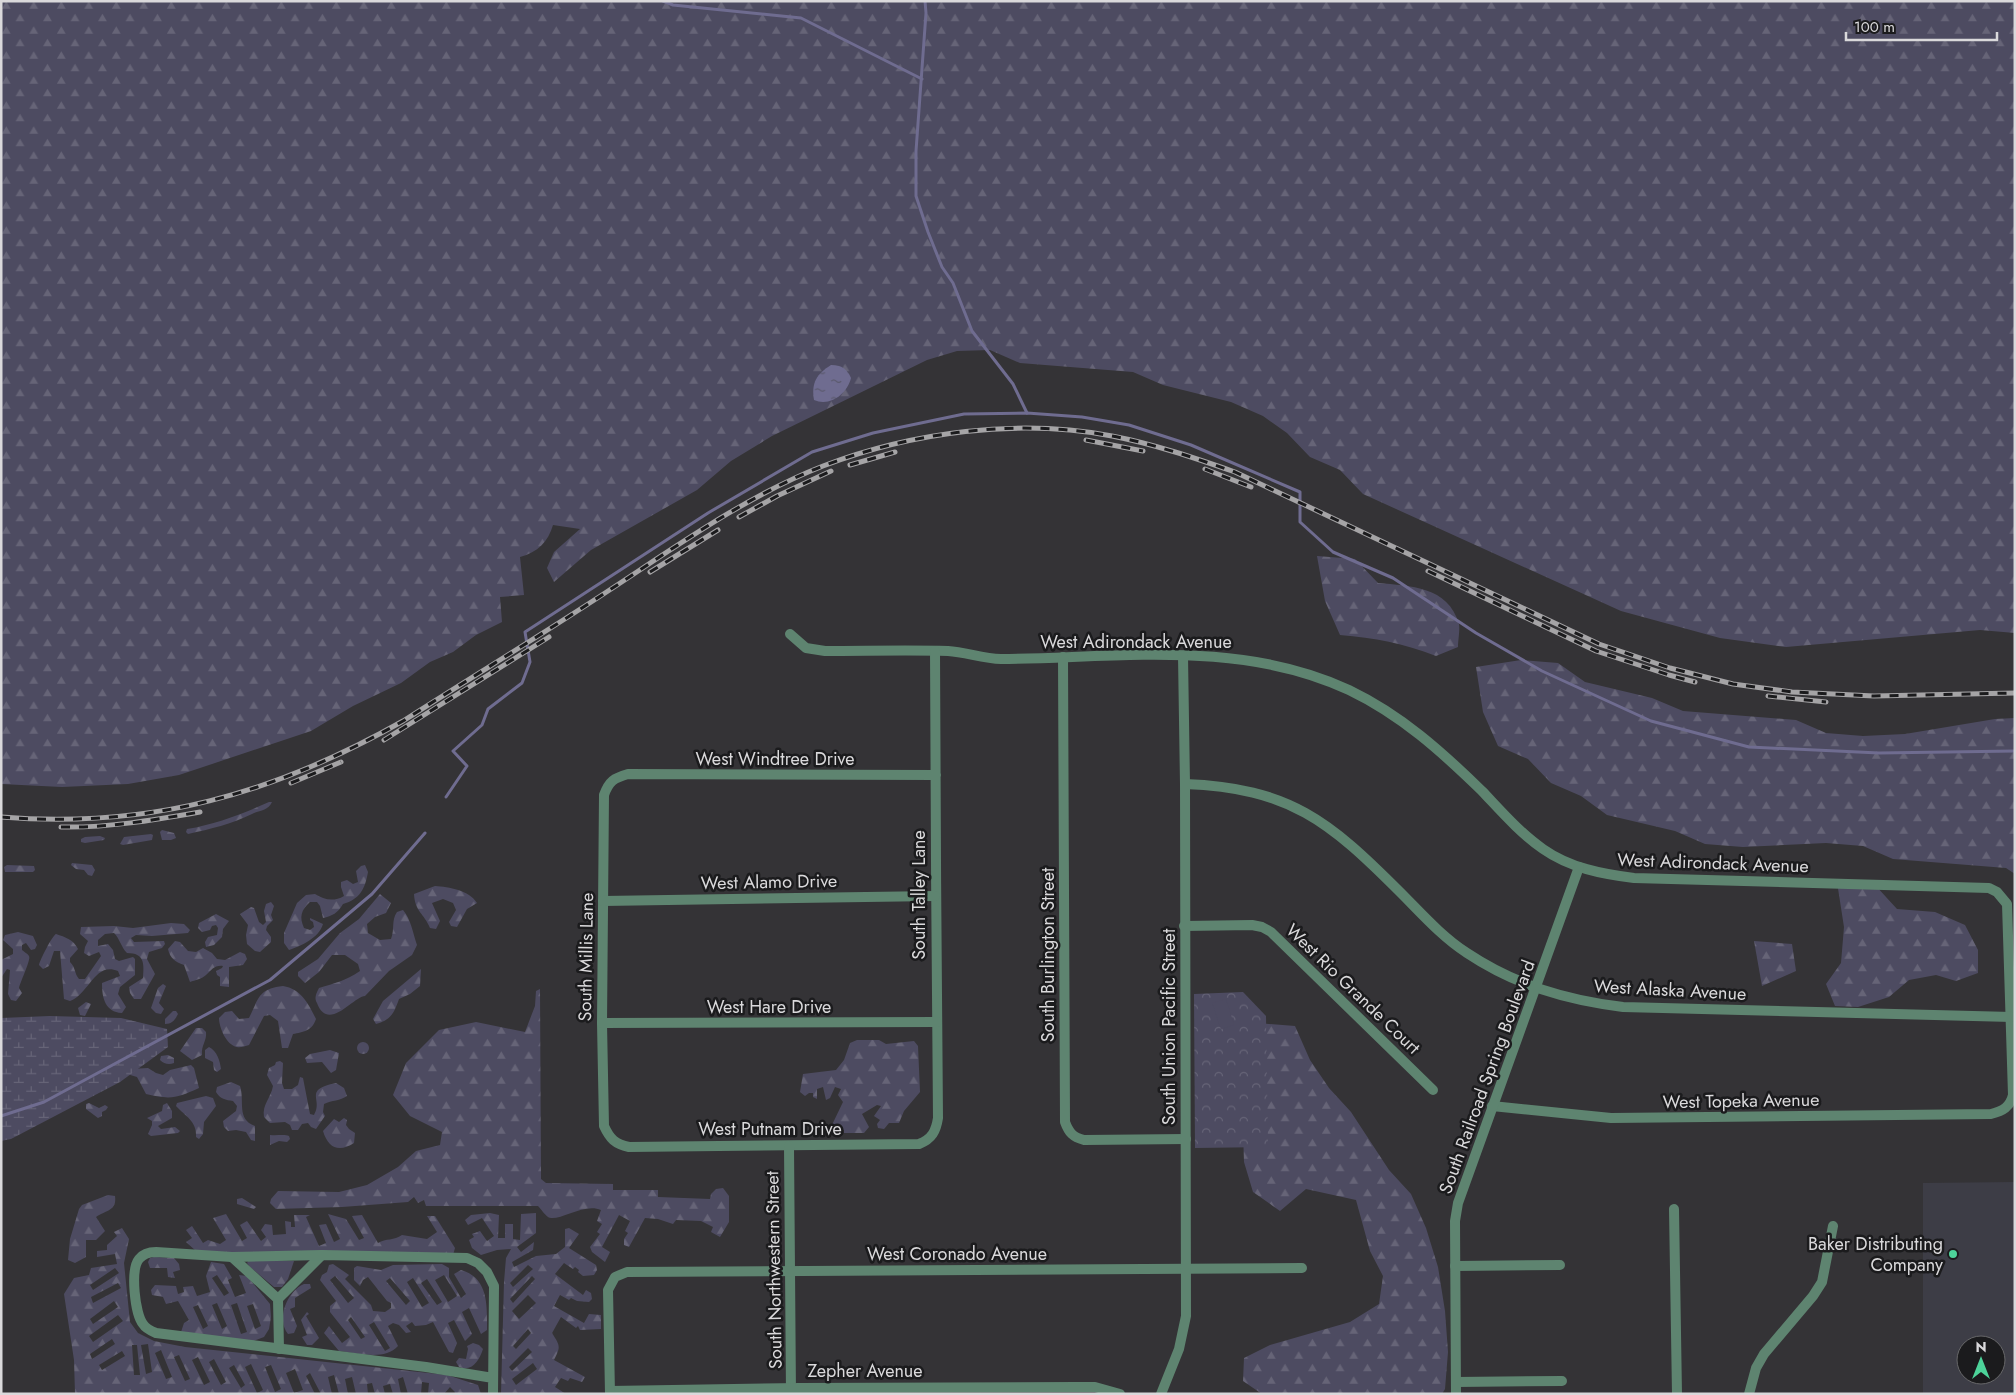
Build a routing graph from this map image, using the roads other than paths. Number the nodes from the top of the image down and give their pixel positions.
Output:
1 (790, 634) dead end
2 (935, 651) junction
3 (1183, 656) junction
4 (1063, 657) junction
5 (936, 775) junction
6 (614, 779) joint
7 (1185, 784) junction
8 (1579, 868) junction
9 (935, 896) junction
10 (603, 901) junction
11 (1184, 926) junction
12 (1535, 988) junction
13 (2012, 1017) junction
14 (937, 1022) junction
15 (602, 1023) junction
16 (1433, 1090) dead end
17 (1492, 1106) junction
18 (932, 1137) joint
19 (610, 1138) joint
20 (1186, 1139) junction
21 (789, 1146) junction
22 (1674, 1209) dead end
23 (1833, 1226) dead end
24 (322, 1255) junction
25 (232, 1257) junction
26 (1560, 1265) dead end
27 (1455, 1266) junction
28 (1302, 1268) dead end
29 (1186, 1269) junction
30 (790, 1271) junction
31 (278, 1299) junction
32 (279, 1349) junction
33 (493, 1378) junction
34 (1562, 1380) dead end
35 (1456, 1382) junction
36 (791, 1391) edge
37 (610, 1392) edge
38 (493, 1394) edge
39 (1120, 1394) edge
40 (1160, 1394) edge
41 (1456, 1394) edge
42 (1677, 1394) edge
43 (1749, 1394) edge

1 - 2 street, West Adirondack Avenue
2 - 4 street, West Adirondack Avenue
2 - 5 street, South Talley Lane
3 - 4 street, West Adirondack Avenue
3 - 7 street, South Union Pacific Street
3 - 8 street, West Adirondack Avenue
4 - 20 street, South Burlington Street
5 - 6 street, West Windtree Drive
5 - 9 street, South Talley Lane
6 - 10 street, South Millis Lane
7 - 11 street, South Union Pacific Street
7 - 12 street, West Alaska Avenue
8 - 12 street, South Railroad Spring Boulevard
8 - 13 street, West Adirondack Avenue
9 - 10 street, West Alamo Drive
9 - 14 street, South Talley Lane
10 - 15 street, South Millis Lane
11 - 16 street, West Rio Grande Court
11 - 20 street, South Union Pacific Street
12 - 13 street, West Alaska Avenue
12 - 17 street, South Railroad Spring Boulevard
13 - 17 street, West Topeka Avenue
14 - 15 street, West Hare Drive
14 - 18 street, South Talley Lane
15 - 19 street, South Millis Lane
17 - 27 street, South Railroad Spring Boulevard
18 - 21 street, West Putnam Drive
19 - 21 street, West Putnam Drive
20 - 29 street, South Union Pacific Street
21 - 30 street, South Northwestern Street
22 - 42 street
23 - 43 street
24 - 25 street
24 - 31 street
24 - 33 street
25 - 31 street
25 - 32 street
26 - 27 street
27 - 35 street, South Railroad Spring Boulevard
28 - 29 street, West Coronado Avenue
29 - 30 street, West Coronado Avenue
29 - 40 street, South Union Pacific Street
30 - 36 street, South Northwestern Street
30 - 37 street, West Coronado Avenue
31 - 32 street
32 - 33 street
33 - 38 street
34 - 35 street
35 - 41 street, South Railroad Spring Boulevard
36 - 37 street, Zepher Avenue
36 - 39 street, Zepher Avenue

